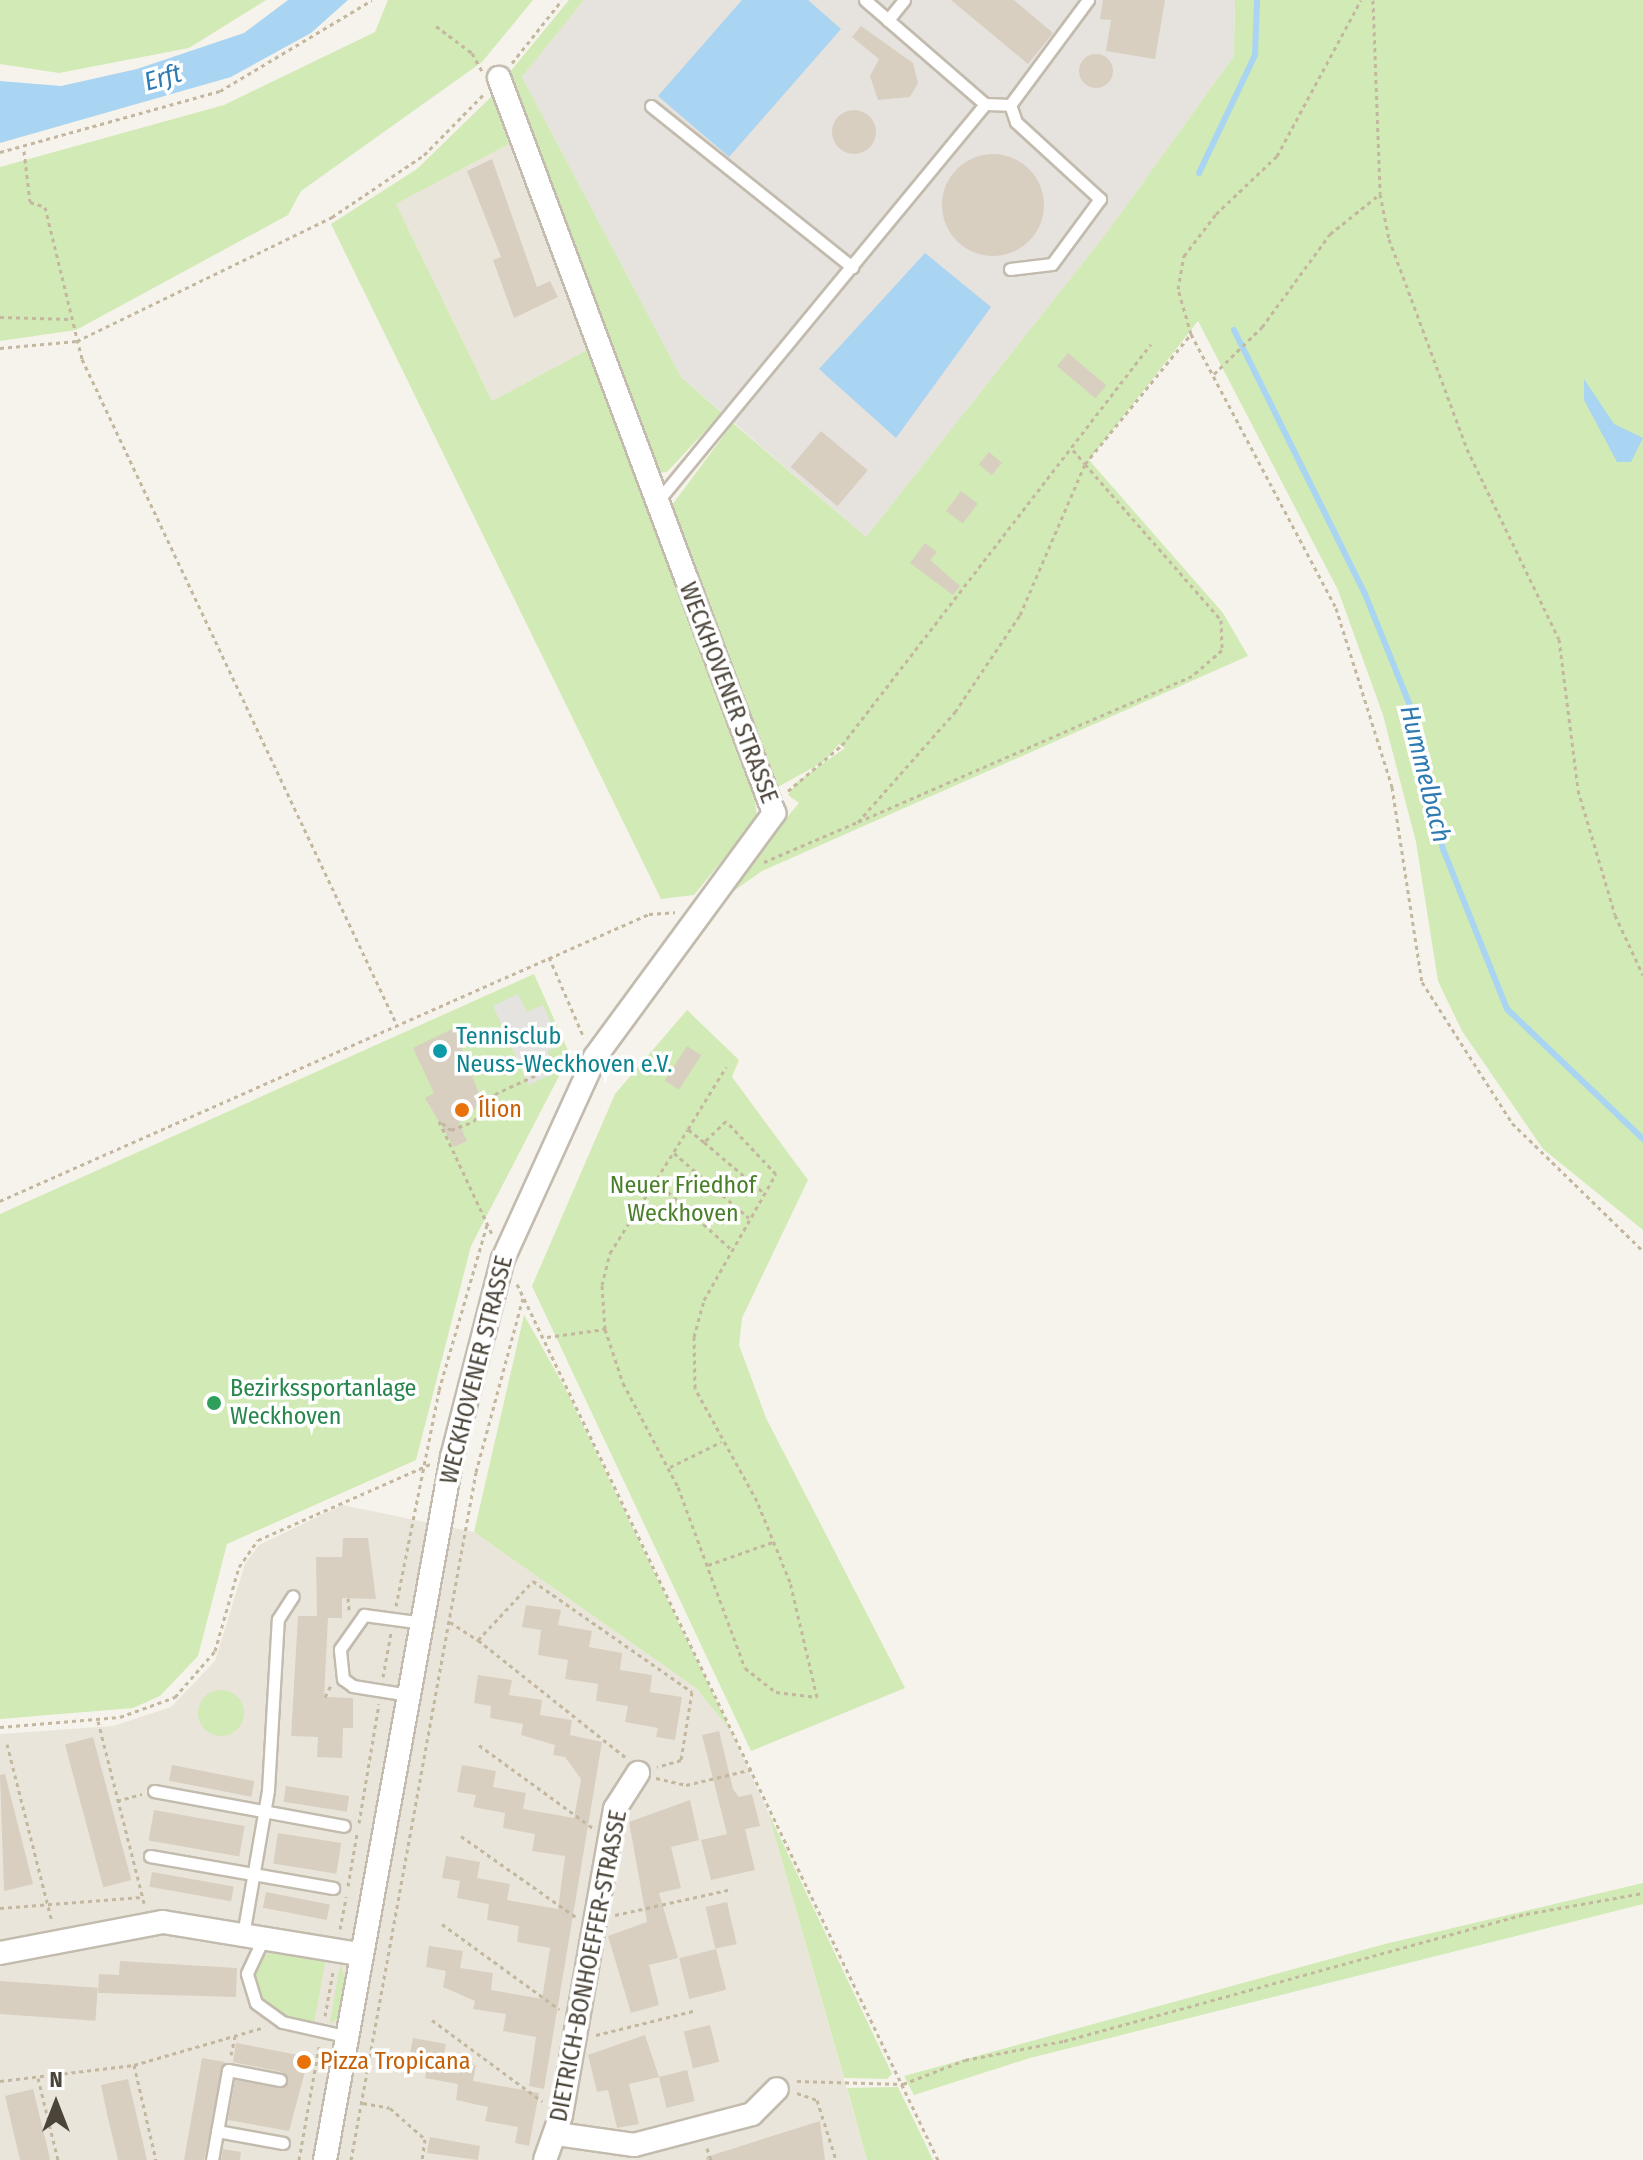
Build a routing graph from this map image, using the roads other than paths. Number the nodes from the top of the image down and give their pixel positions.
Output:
1 (865, 0) edge
2 (904, 0) edge
3 (1088, 0) edge
4 (888, 20) junction
5 (495, 83) road end
6 (985, 104) junction
7 (1010, 105) junction
8 (651, 106) dead end
9 (852, 267) junction
10 (1010, 269) dead end
11 (656, 504) junction
12 (293, 1596) dead end
13 (423, 1623) junction
14 (409, 1695) junction
15 (638, 1773) road end
16 (154, 1791) road end
17 (265, 1812) junction
18 (344, 1826) dead end
19 (150, 1856) dead end
20 (254, 1874) junction
21 (333, 1888) dead end
22 (253, 1937) junction
23 (0, 1953) edge
24 (359, 1954) junction
25 (345, 2036) junction
26 (280, 2080) dead end
27 (777, 2089) road end
28 (559, 2125) junction
29 (217, 2131) junction
30 (283, 2143) dead end
31 (212, 2160) edge
32 (326, 2160) edge
33 (545, 2160) edge

1 - 4 lane
2 - 4 lane
3 - 7 lane
4 - 6 lane
5 - 11 street, WECKHOVENER STRASSE
6 - 7 lane
6 - 9 lane
7 - 10 lane
8 - 9 lane
9 - 11 lane
11 - 13 street, WECKHOVENER STRASSE
12 - 17 lane
13 - 14 street, WECKHOVENER STRASSE
13 - 14 lane
14 - 24 street, WECKHOVENER STRASSE
15 - 28 street, DIETRICH-BONHOEFFER-STRASSE
16 - 17 lane
17 - 18 lane
17 - 20 lane
19 - 20 lane
20 - 21 lane
20 - 22 lane
22 - 23 street
22 - 24 street
22 - 25 lane
24 - 25 street, WECKHOVENER STRASSE
25 - 32 street, WECKHOVENER STRASSE
26 - 29 lane
27 - 28 street
28 - 33 street, DIETRICH-BONHOEFFER-STRASSE
29 - 30 lane
29 - 31 lane

